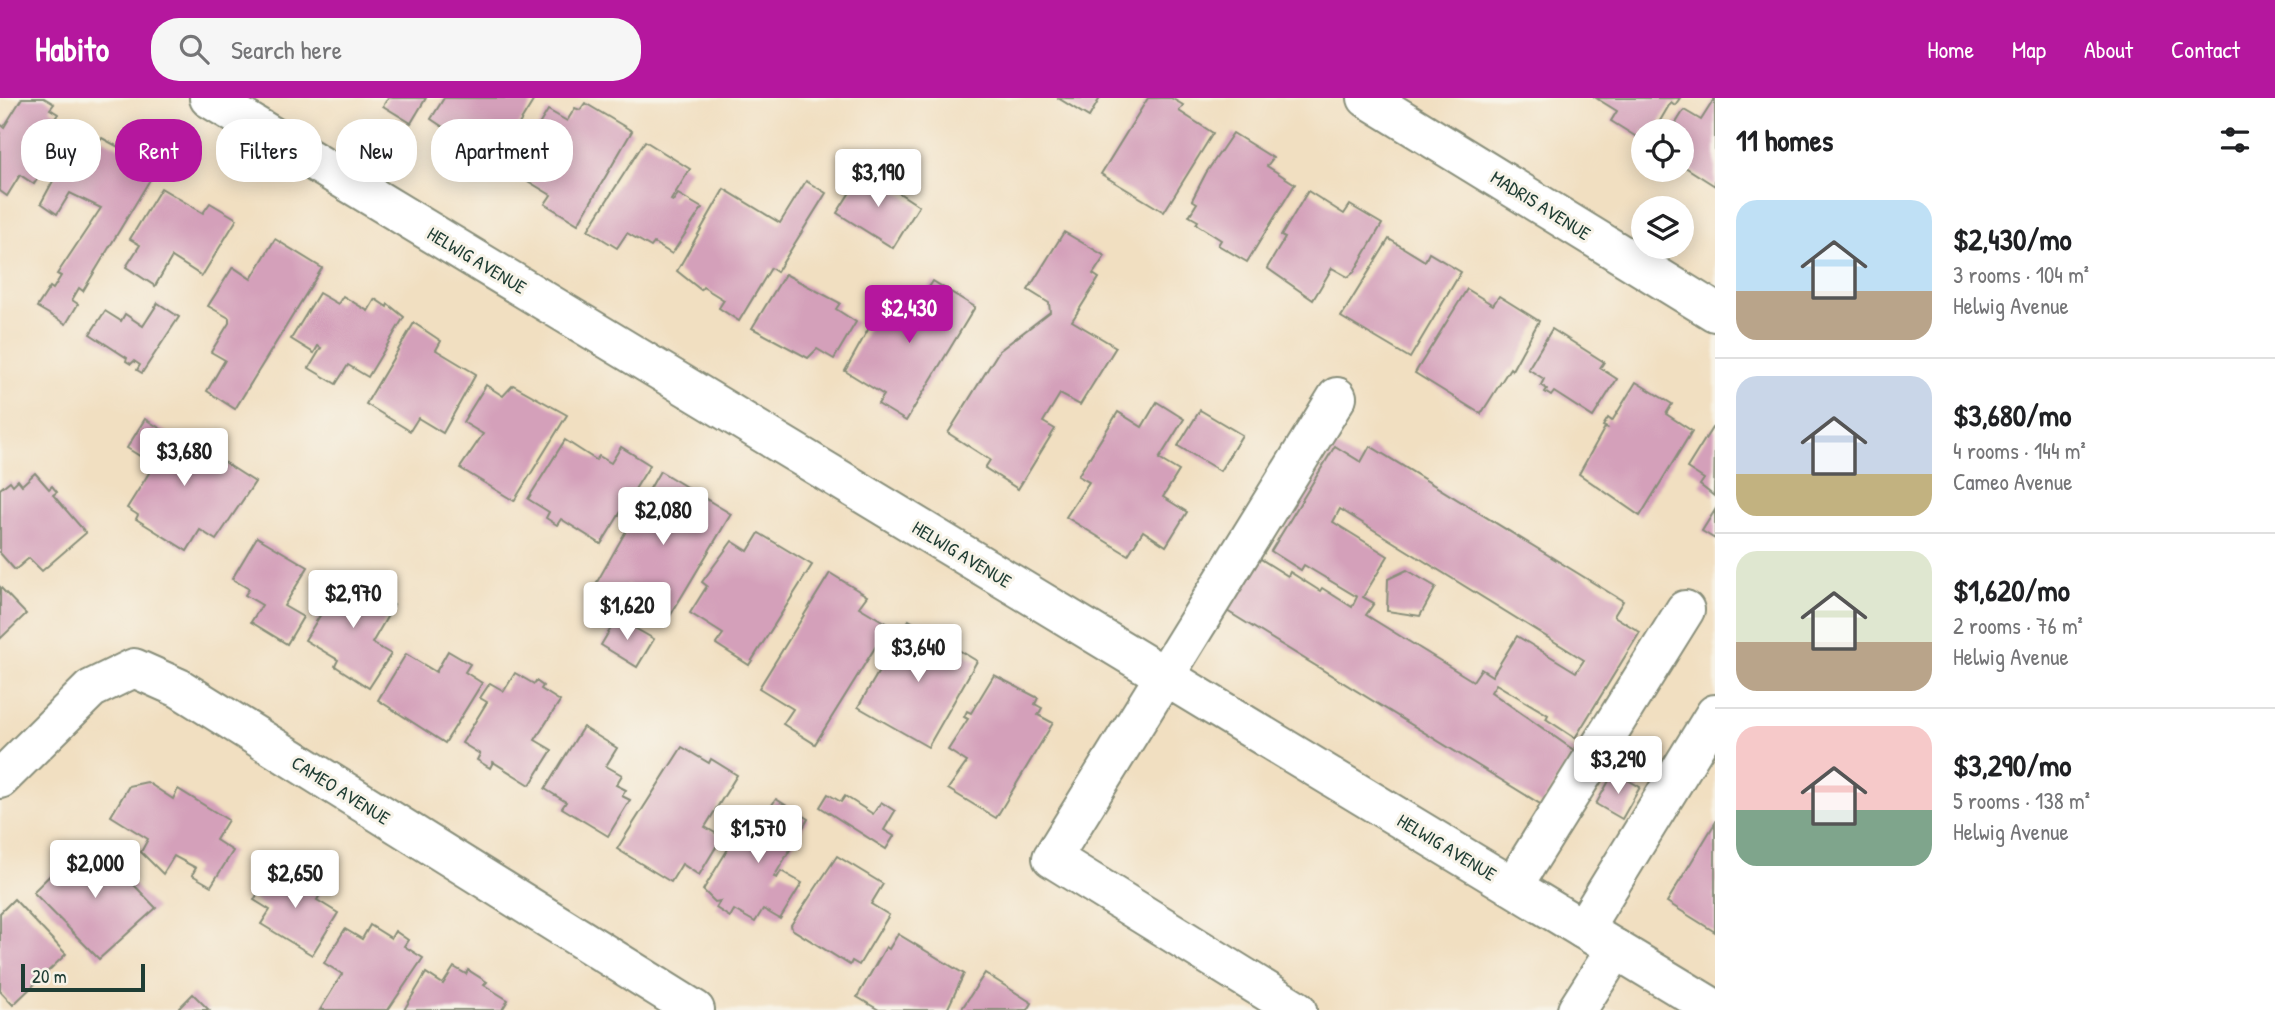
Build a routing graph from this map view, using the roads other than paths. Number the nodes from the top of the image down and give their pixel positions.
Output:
1 (209, 98) edge
2 (1367, 98) edge
3 (1715, 312) edge
4 (1337, 397) dead end
5 (1685, 610) dead end
6 (1163, 675) junction
7 (1715, 714) edge
8 (0, 779) edge
9 (1513, 886) junction
10 (1583, 929) junction
11 (1616, 949) junction
12 (1715, 1009) edge
13 (695, 1010) edge
14 (1297, 1010) edge
15 (1577, 1010) edge

1 - 6 street, HELWIG AVENUE
2 - 3 street, MADRIS AVENUE
4 - 6 street
5 - 9 street
6 - 9 street, HELWIG AVENUE
6 - 14 street
7 - 10 street
8 - 13 street, CAMEO AVENUE
9 - 10 street, HELWIG AVENUE
10 - 11 street, HELWIG AVENUE
11 - 12 street, HELWIG AVENUE
11 - 15 street

